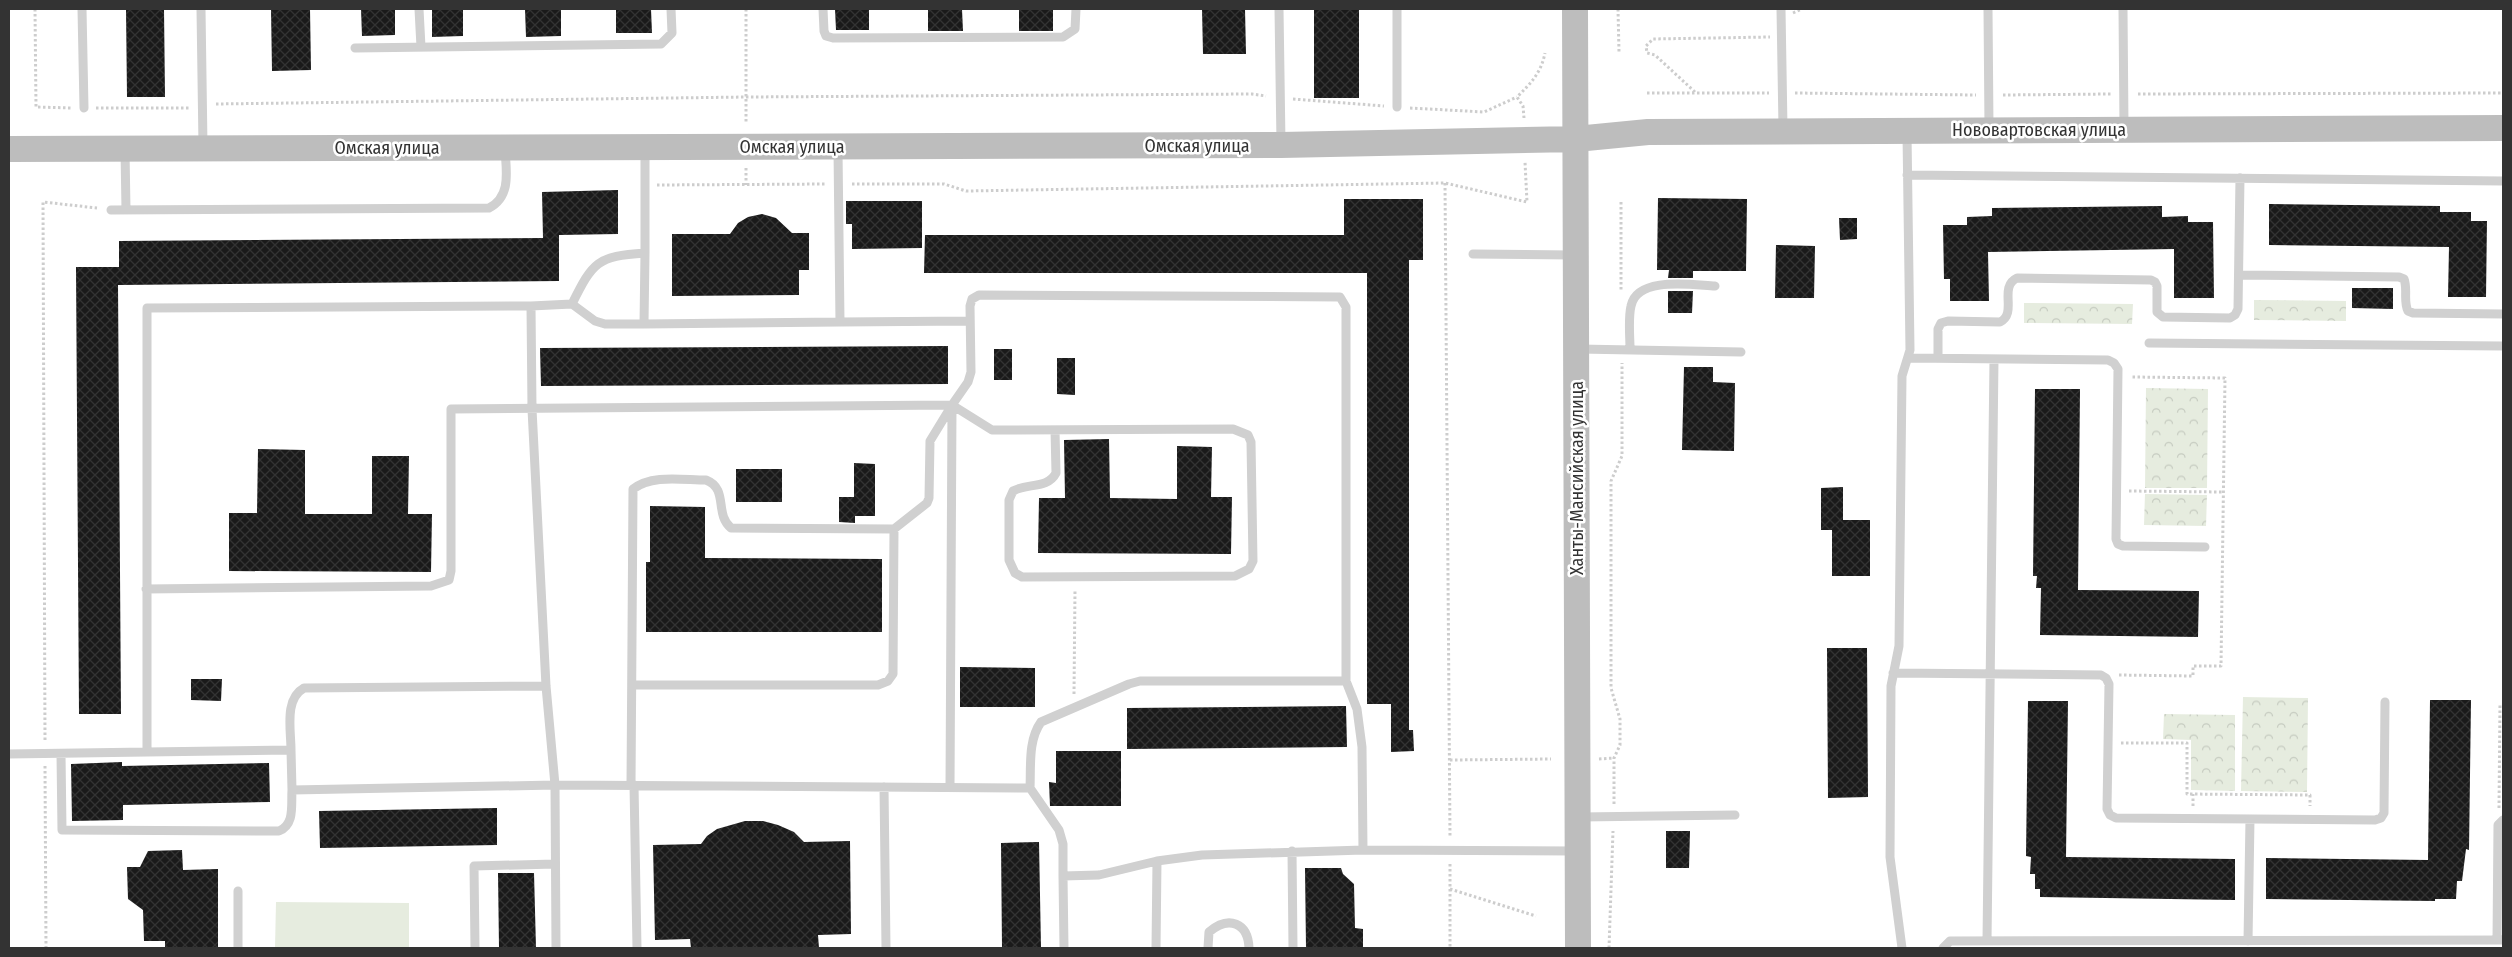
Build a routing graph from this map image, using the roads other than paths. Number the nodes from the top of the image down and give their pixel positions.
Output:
1 (82, 9) edge
2 (201, 9) edge
3 (420, 9) edge
4 (671, 9) edge
5 (823, 9) edge
6 (1076, 9) edge
7 (1279, 9) edge
8 (1397, 9) edge
9 (1575, 9) edge
10 (1781, 9) edge
11 (1988, 9) edge
12 (2122, 9) edge
13 (420, 47) junction
14 (355, 48) dead end
15 (1397, 107) road end
16 (84, 108) road end
17 (2503, 128) edge
18 (2124, 129) junction
19 (1783, 131) junction
20 (1907, 131) junction
21 (1989, 131) junction
22 (1576, 139) junction
23 (1280, 145) junction
24 (645, 147) junction
25 (838, 147) junction
26 (203, 148) junction
27 (505, 148) junction
28 (125, 149) junction
29 (9, 150) edge
30 (1907, 175) junction
31 (2240, 178) junction
32 (2503, 181) edge
33 (111, 210) road end
34 (126, 210) junction
35 (645, 253) junction
36 (1473, 254) dead end
37 (1576, 255) junction
38 (2239, 276) junction
39 (1715, 286) dead end
40 (572, 304) junction
41 (531, 306) junction
42 (2503, 314) edge
43 (970, 321) junction
44 (840, 322) junction
45 (644, 324) junction
46 (2149, 343) dead end
47 (2503, 346) edge
48 (1576, 349) junction
49 (1625, 349) junction
50 (1741, 352) dead end
51 (1909, 358) junction
52 (1938, 358) junction
53 (1994, 359) junction
54 (952, 405) junction
55 (532, 409) junction
56 (1055, 430) junction
57 (894, 529) junction
58 (2205, 547) dead end
59 (146, 589) junction
60 (1894, 673) junction
61 (1990, 674) junction
62 (1346, 681) junction
63 (632, 685) junction
64 (546, 686) junction
65 (2385, 702) dead end
66 (291, 750) junction
67 (148, 752) junction
68 (9, 754) edge
69 (61, 754) junction
70 (555, 785) junction
71 (633, 785) junction
72 (884, 787) junction
73 (950, 787) junction
74 (1030, 788) junction
75 (292, 790) junction
76 (1735, 815) dead end
77 (1578, 817) junction
78 (2250, 819) junction
79 (2502, 821) edge
80 (1363, 850) junction
81 (1292, 851) junction
82 (1578, 851) junction
83 (1157, 861) junction
84 (555, 864) junction
85 (1064, 876) junction
86 (238, 891) dead end
87 (2500, 940) edge
88 (1987, 941) junction
89 (2248, 941) junction
90 (238, 948) edge
91 (475, 948) edge
92 (556, 948) edge
93 (637, 948) edge
94 (886, 948) edge
95 (1064, 948) edge
96 (1156, 948) edge
97 (1208, 948) edge
98 (1249, 948) edge
99 (1293, 948) edge
100 (1579, 948) edge
101 (1902, 948) edge
102 (1943, 948) edge

1 - 16 lane
2 - 26 lane
3 - 13 lane
4 - 13 lane
5 - 6 lane
7 - 23 lane
8 - 15 lane
9 - 22 main road, Ханты-Мансийская улица
10 - 19 lane
11 - 21 lane
12 - 18 lane
13 - 14 lane
17 - 18 main road, Нововартовская улица
18 - 21 main road, Нововартовская улица
19 - 20 main road, Нововартовская улица
19 - 22 main road, Нововартовская улица
20 - 21 main road, Нововартовская улица
20 - 30 lane
22 - 23 main road, Омская улица
22 - 37 main road, Ханты-Мансийская улица
23 - 25 main road, Омская улица
24 - 25 main road, Омская улица
24 - 27 main road, Омская улица
24 - 35 lane
25 - 44 lane
26 - 27 main road, Омская улица
26 - 28 main road, Омская улица
27 - 34 lane
28 - 29 main road, Омская улица
28 - 34 lane
30 - 31 lane
30 - 51 lane
31 - 32 lane
31 - 38 lane
33 - 34 lane
35 - 40 lane
35 - 45 lane
36 - 37 lane
37 - 48 main road, Ханты-Мансийская улица
38 - 42 lane
38 - 52 lane
39 - 49 lane
40 - 41 lane
40 - 45 lane
41 - 55 lane
41 - 59 lane
43 - 44 lane
43 - 54 lane
43 - 62 lane
44 - 45 lane
46 - 47 lane
48 - 49 lane
48 - 77 main road, Ханты-Мансийская улица
49 - 50 lane
51 - 52 lane
51 - 60 lane
52 - 53 lane
53 - 58 lane
53 - 61 lane
54 - 55 lane
54 - 56 lane
54 - 57 lane
54 - 73 lane
55 - 59 lane
55 - 64 lane
56 - 56 lane
57 - 63 lane
57 - 63 lane
59 - 67 lane
60 - 61 lane
60 - 101 lane
61 - 78 lane
61 - 88 lane
62 - 74 lane
62 - 80 lane
63 - 71 lane
64 - 66 lane
64 - 70 lane
65 - 78 lane
66 - 67 lane
66 - 75 lane
67 - 69 lane
68 - 69 lane
69 - 75 lane
70 - 71 lane
70 - 75 lane
70 - 84 lane
71 - 72 lane
71 - 93 lane
72 - 73 lane
72 - 94 lane
73 - 74 lane
74 - 85 lane
76 - 77 lane
77 - 82 main road, Ханты-Мансийская улица
78 - 89 lane
79 - 87 lane
80 - 81 lane
80 - 82 lane
81 - 83 lane
81 - 99 lane
82 - 100 main road, Ханты-Мансийская улица
83 - 85 lane
83 - 96 lane
84 - 91 lane
84 - 92 lane
85 - 95 lane
86 - 90 lane
87 - 89 lane
88 - 89 lane
88 - 102 lane
97 - 98 lane

